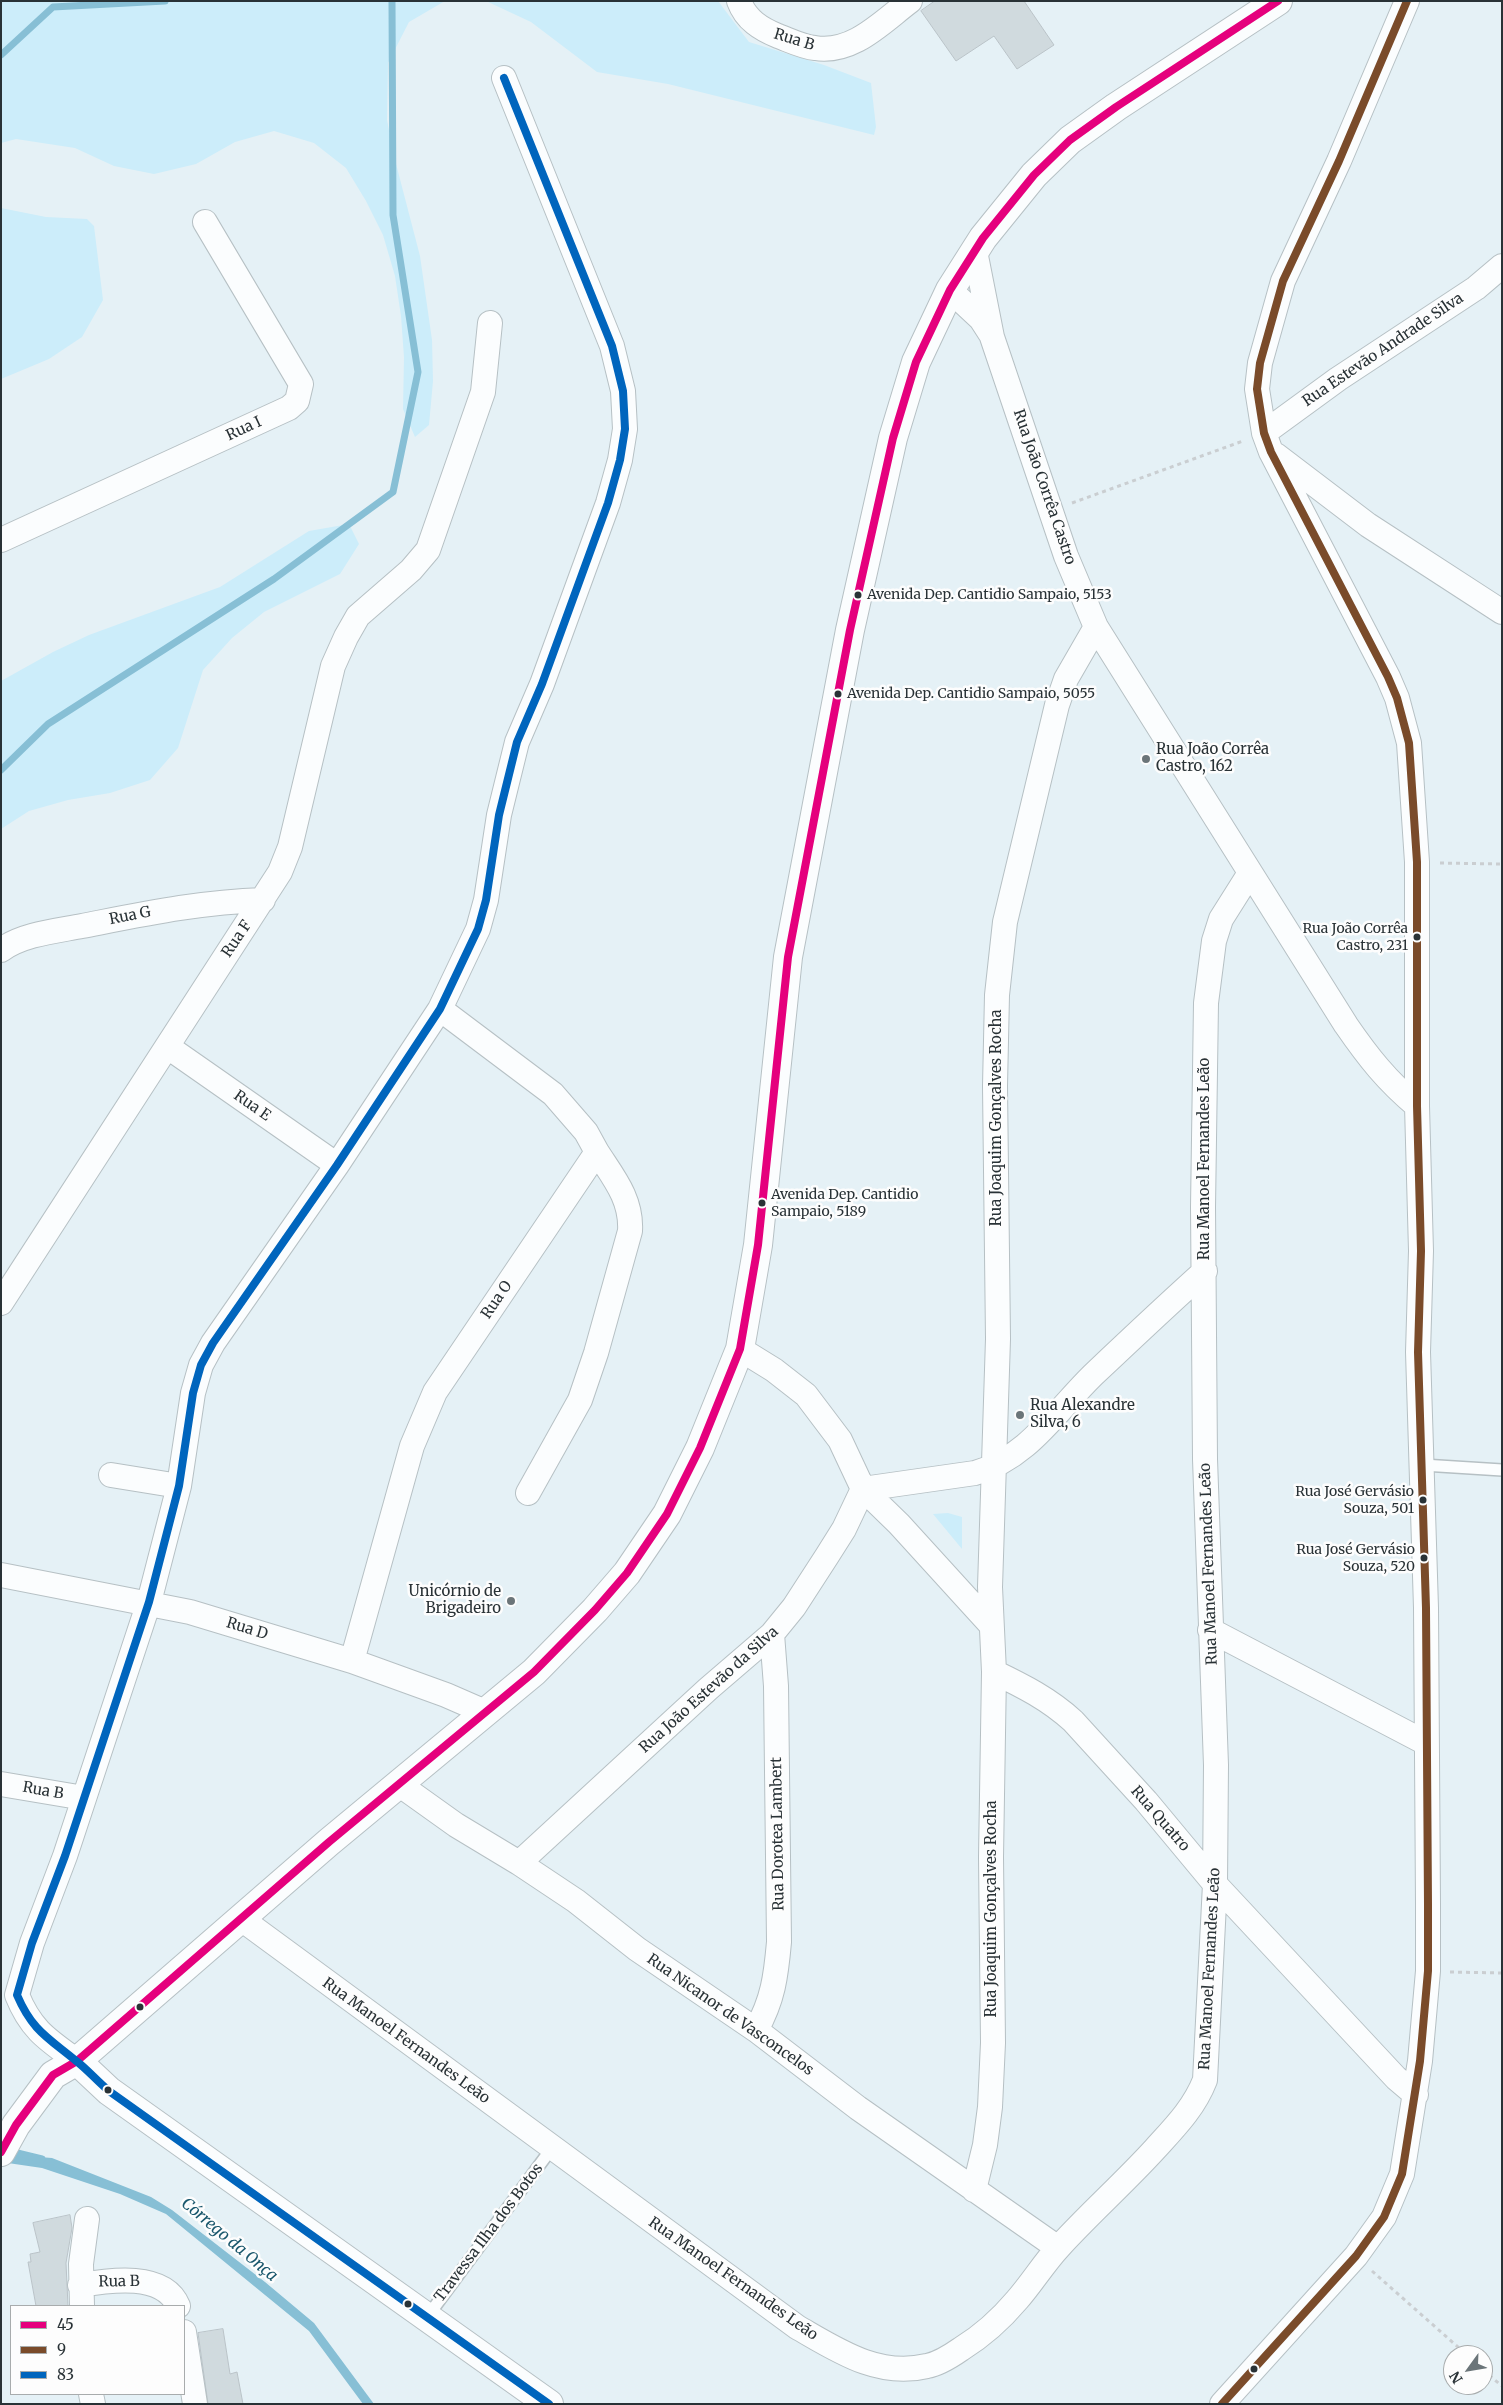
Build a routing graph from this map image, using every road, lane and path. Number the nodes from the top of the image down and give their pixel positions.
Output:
1 (739, 1) edge
2 (910, 1) edge
3 (1278, 1) edge
4 (1408, 1) edge
5 (504, 78) dead end
6 (205, 222) dead end
7 (975, 251) junction
8 (1502, 266) edge
9 (950, 290) junction
10 (490, 323) dead end
11 (992, 337) junction
12 (1267, 442) junction
13 (1050, 510) junction
14 (1, 540) edge
15 (1502, 612) edge
16 (1096, 627) junction
17 (1417, 862) junction
18 (1502, 864) edge
19 (1250, 873) junction
20 (263, 900) junction
21 (1, 950) edge
22 (440, 1009) junction
23 (168, 1047) junction
24 (1417, 1106) junction
25 (597, 1152) junction
26 (337, 1164) junction
27 (1205, 1271) junction
28 (1, 1303) edge
29 (740, 1349) junction
30 (1422, 1466) junction
31 (992, 1468) junction
32 (1502, 1470) edge
33 (111, 1475) dead end
34 (179, 1486) junction
35 (863, 1489) junction
36 (528, 1492) dead end
37 (1, 1575) edge
38 (149, 1602) junction
39 (991, 1625) junction
40 (1210, 1630) junction
41 (772, 1634) junction
42 (352, 1661) junction
43 (994, 1672) junction
44 (485, 1712) junction
45 (1426, 1743) junction
46 (1, 1784) edge
47 (400, 1785) junction
48 (84, 1798) junction
49 (520, 1863) junction
50 (1215, 1884) junction
51 (240, 1918) junction
52 (1428, 1971) junction
53 (1502, 1973) edge
54 (9, 1993) edge
55 (756, 2030) junction
56 (77, 2061) junction
57 (1416, 2095) junction
58 (552, 2148) junction
59 (1, 2152) edge
60 (974, 2190) junction
61 (86, 2219) dead end
62 (1058, 2248) junction
63 (1356, 2256) junction
64 (81, 2295) edge
65 (177, 2305) edge
66 (423, 2316) junction
67 (185, 2339) edge
68 (1456, 2345) edge
69 (195, 2404) edge
70 (549, 2404) edge
71 (1222, 2404) edge

1 - 2 street, Rua B
3 - 7 main road
4 - 12 street
5 - 22 street
6 - 14 street, Rua I
7 - 9 main road
7 - 11 street, Rua João Corrêa Castro
8 - 12 street, Rua Estevão Andrade Silva
9 - 11 street, Rua João Corrêa Castro
9 - 29 main road
10 - 20 street, Rua F
11 - 13 street, Rua João Corrêa Castro
12 - 13 path
12 - 15 street
12 - 17 street
13 - 16 street, Rua João Corrêa Castro
16 - 19 street, Rua João Corrêa Castro
16 - 31 street, Rua Joaquim Gonçalves Rocha
17 - 18 path
17 - 24 street
19 - 24 street, Rua João Corrêa Castro
19 - 27 street, Rua Manoel Fernandes Leão
20 - 21 street, Rua G
20 - 23 street, Rua F
22 - 25 street
22 - 26 street
23 - 26 street, Rua E
23 - 28 street, Rua F
24 - 30 street
25 - 36 street
25 - 42 street, Rua O
26 - 34 street
27 - 31 street
27 - 40 street, Rua Manoel Fernandes Leão
29 - 35 street
29 - 44 main road
30 - 32 lane
30 - 45 street
31 - 35 street
31 - 39 street, Rua Joaquim Gonçalves Rocha
33 - 34 street
34 - 38 street
35 - 39 street
35 - 41 street, Rua João Estevão da Silva
37 - 38 street, Rua D
38 - 42 street, Rua D
38 - 48 street
39 - 43 street, Rua Joaquim Gonçalves Rocha
40 - 45 street
40 - 50 street, Rua Manoel Fernandes Leão
41 - 49 street, Rua João Estevão da Silva
41 - 55 street, Rua Dorotea Lambert
42 - 44 street, Rua D
43 - 50 street, Rua Quatro
43 - 60 street, Rua Joaquim Gonçalves Rocha
44 - 47 main road
45 - 52 street
46 - 48 street, Rua B
47 - 49 street, Rua Nicanor de Vasconcelos
47 - 51 main road
48 - 54 street
49 - 55 street, Rua Nicanor de Vasconcelos
50 - 57 street, Rua Quatro
50 - 62 street, Rua Manoel Fernandes Leão
51 - 56 main road
51 - 58 street, Rua Manoel Fernandes Leão
52 - 53 path
52 - 57 street
54 - 56 street
55 - 60 street, Rua Nicanor de Vasconcelos
56 - 59 main road
56 - 66 main road
57 - 63 street
58 - 62 street, Rua Manoel Fernandes Leão
58 - 66 lane, Travessa Ilha dos Botos
60 - 62 street, Rua Nicanor de Vasconcelos
61 - 64 street, Rua B
63 - 68 path
63 - 71 street
64 - 65 street, Rua B
66 - 70 main road
67 - 69 street

